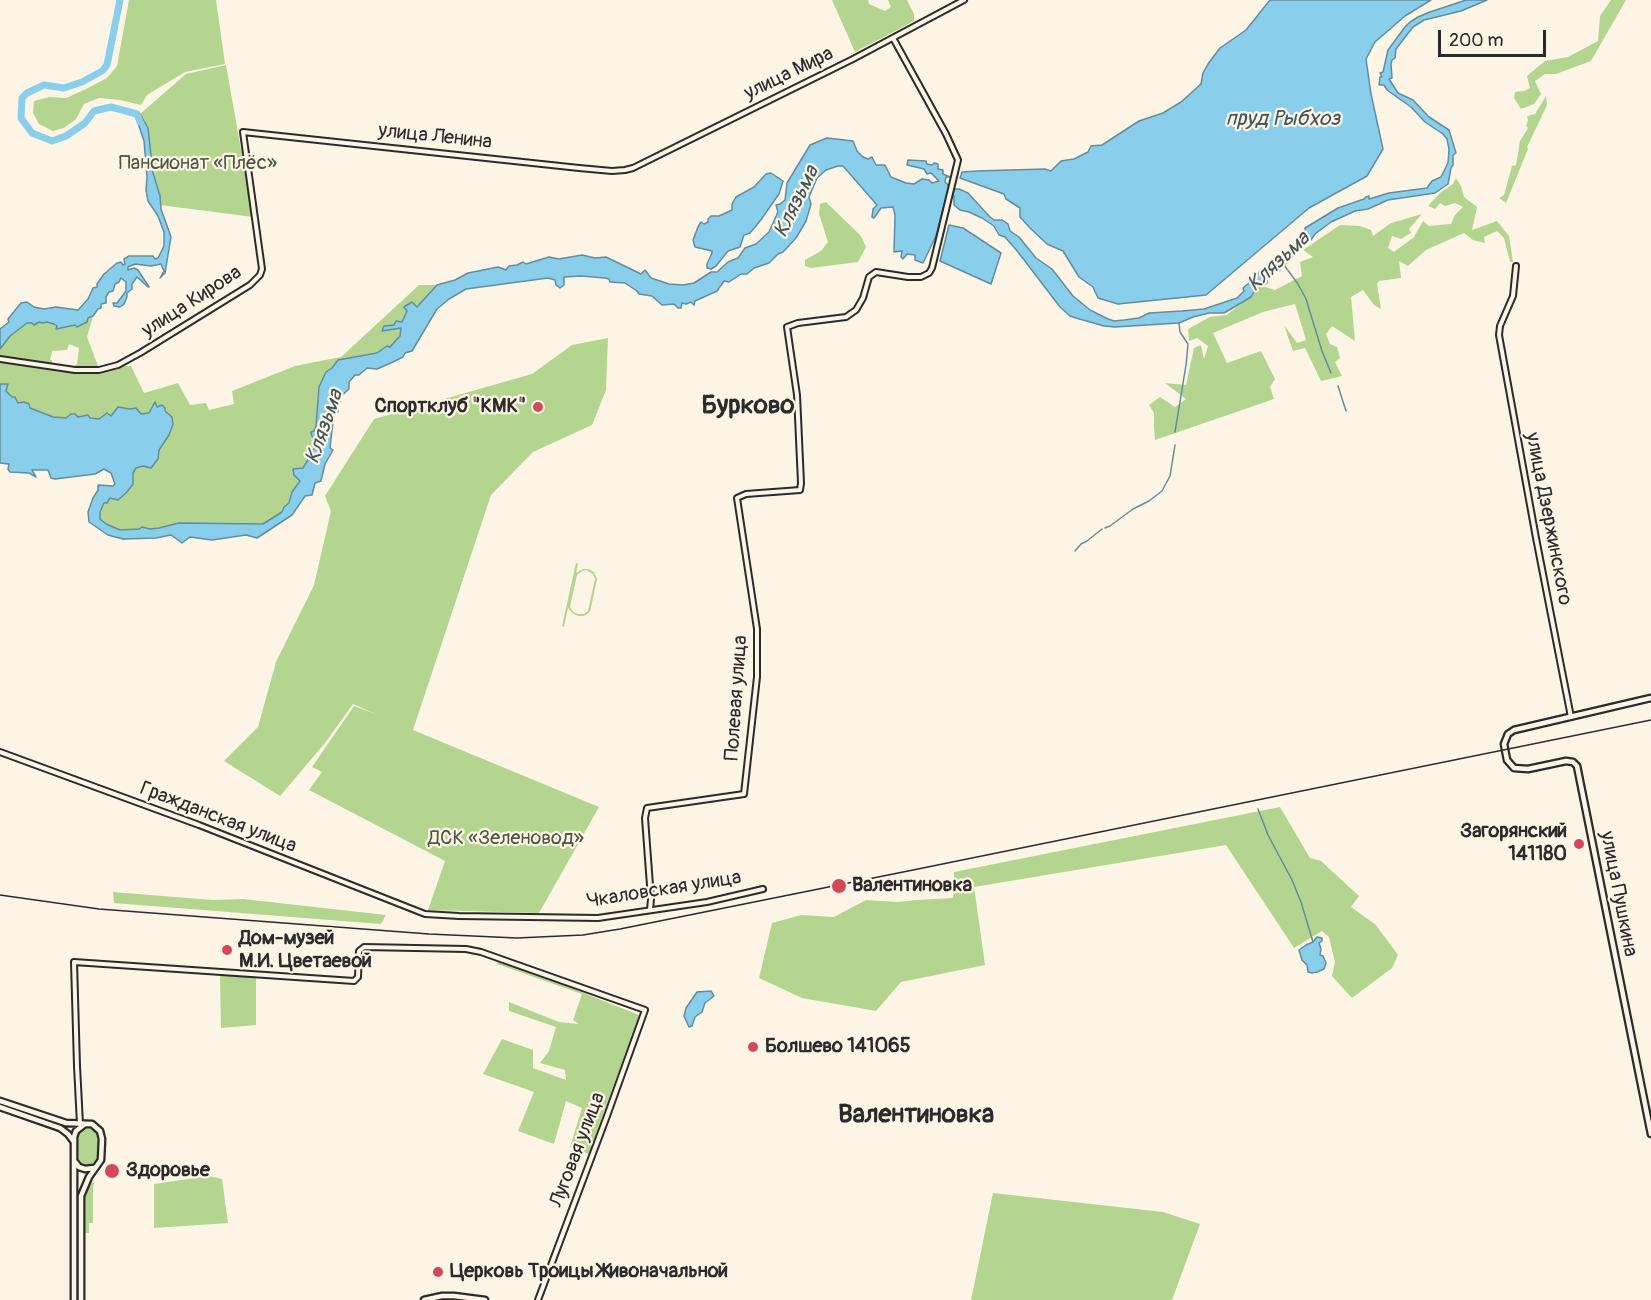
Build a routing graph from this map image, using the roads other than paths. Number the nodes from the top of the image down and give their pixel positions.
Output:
1 (964, 0) edge
2 (893, 38) junction
3 (243, 132) joint
4 (625, 170) joint
5 (1516, 266) dead end
6 (1, 359) edge
7 (1651, 698) edge
8 (1571, 717) junction
9 (0, 752) edge
10 (763, 889) dead end
11 (650, 910) junction
12 (425, 914) joint
13 (0, 1101) edge
14 (0, 1107) edge
15 (83, 1124) junction
16 (1651, 1134) edge
17 (74, 1143) junction
18 (74, 1160) junction
19 (96, 1167) junction
20 (74, 1300) edge
21 (81, 1300) edge
22 (424, 1300) edge
23 (485, 1300) edge
24 (537, 1300) edge

1 - 2 street, улица Мира
2 - 4 street, улица Мира
2 - 11 street, Полевая улица
3 - 4 street, улица Ленина
3 - 6 street, улица Кирова
5 - 8 street, улица Дзержинского
7 - 8 main road
8 - 16 main road, улица Пушкина
9 - 12 street, Гражданская улица
10 - 11 street, Чкаловская улица
11 - 12 street, Чкаловская улица
13 - 15 main road
14 - 17 main road
15 - 17 main road
15 - 19 main road
15 - 24 street, Луговая улица
17 - 18 main road
18 - 19 main road
18 - 20 main road
19 - 21 main road
22 - 23 main road

